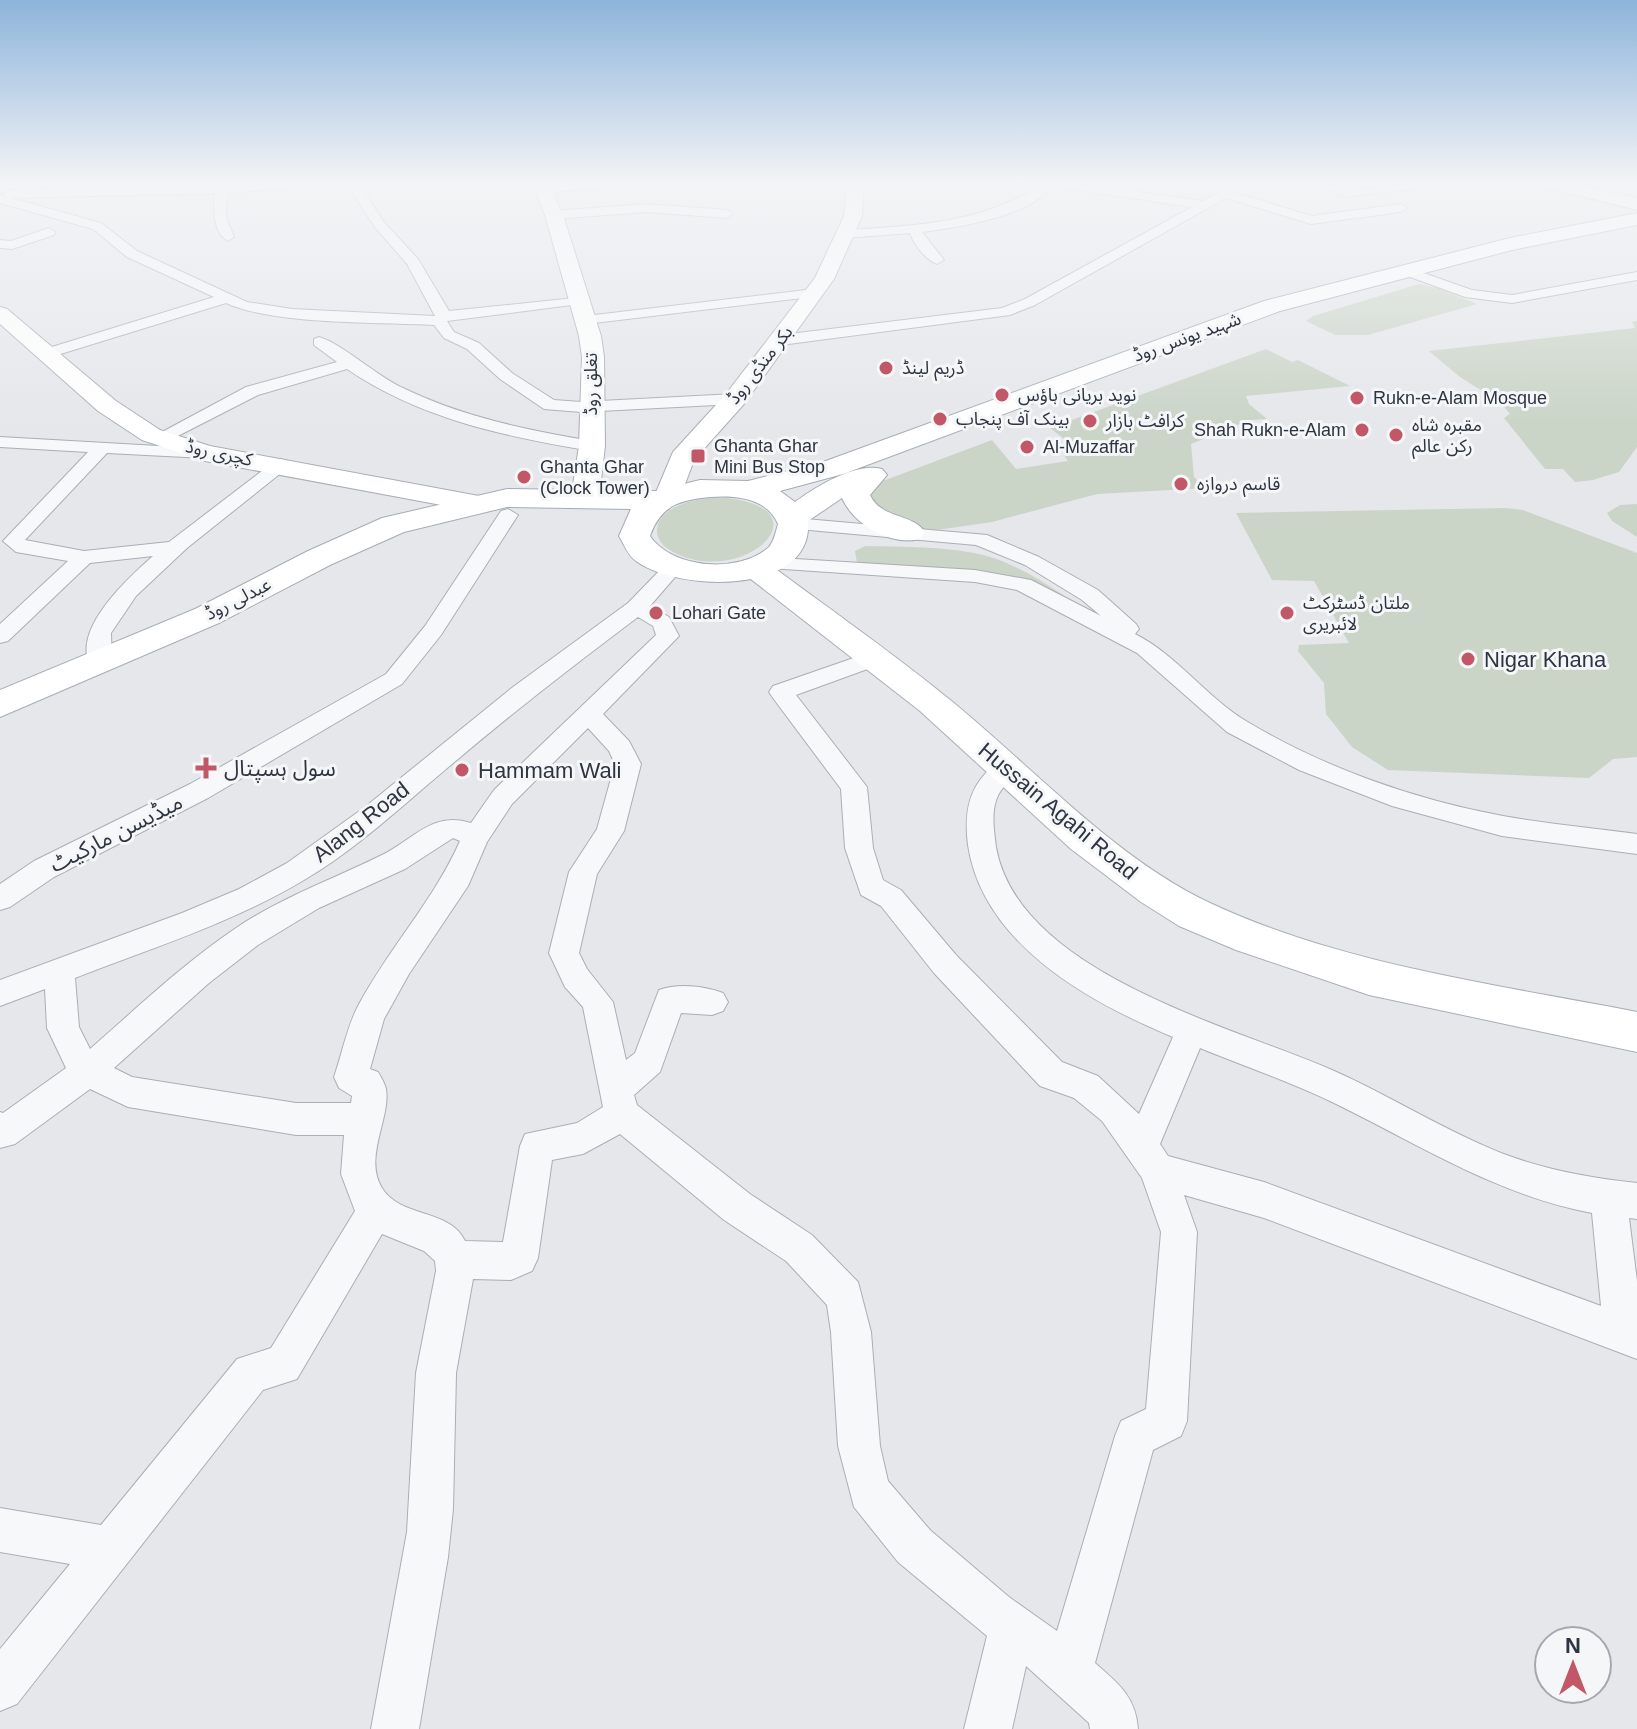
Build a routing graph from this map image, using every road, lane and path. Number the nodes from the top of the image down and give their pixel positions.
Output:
1 (150, 263) edge
2 (413, 263) edge
3 (568, 263) edge
4 (832, 263) edge
5 (1101, 263) edge
6 (1439, 263) edge
7 (1467, 263) edge
8 (1415, 274) junction
9 (1637, 276) edge
10 (814, 293) junction
11 (224, 299) junction
12 (582, 310) junction
13 (0, 313) edge
14 (442, 318) junction
15 (781, 340) junction
16 (319, 342) dead end
17 (48, 353) junction
18 (348, 364) junction
19 (735, 399) junction
20 (591, 407) junction
21 (160, 438) junction
22 (4, 445) edge
23 (592, 446) junction
24 (101, 449) junction
25 (205, 453) junction
26 (282, 465) junction
27 (872, 475) junction
28 (748, 490) junction
29 (585, 498) junction
30 (665, 498) junction
31 (494, 509) junction
32 (794, 521) junction
33 (635, 530) junction
34 (909, 532) junction
35 (175, 548) junction
36 (84, 557) junction
37 (758, 565) junction
38 (672, 569) junction
39 (636, 608) junction
40 (0, 636) edge
41 (1145, 648) junction
42 (876, 658) junction
43 (100, 664) junction
44 (0, 704) edge
45 (590, 715) junction
46 (1005, 769) junction
47 (477, 836) junction
48 (1637, 844) edge
49 (0, 899) edge
50 (59, 970) junction
51 (0, 993) edge
52 (712, 1002) dead end
53 (1191, 1032) junction
54 (1637, 1032) edge
55 (88, 1071) junction
56 (620, 1101) junction
57 (365, 1119) junction
58 (0, 1128) edge
59 (1149, 1158) junction
60 (1623, 1200) edge
61 (376, 1210) junction
62 (454, 1260) junction
63 (1630, 1337) edge
64 (0, 1530) edge
65 (110, 1549) junction
66 (1012, 1627) junction
67 (1069, 1671) junction
68 (0, 1687) edge
69 (395, 1729) edge
70 (988, 1729) edge
71 (1114, 1729) edge

1 - 11 street
2 - 14 street
3 - 12 main road, تغلق روڈ
4 - 10 main road, بکر منڈی روڈ
5 - 15 street
6 - 28 main road, شہید یونس روڈ
7 - 8 main road, شہید یونس روڈ
8 - 9 street
8 - 27 main road, شہید یونس روڈ
10 - 12 street
10 - 15 main road, بکر منڈی روڈ
11 - 14 street
11 - 17 street
12 - 14 street
12 - 20 main road, تغلق روڈ
13 - 17 main road, کچری روڈ
14 - 20 street
15 - 19 main road, بکر منڈی روڈ
16 - 18 street
17 - 21 main road, کچری روڈ
18 - 21 street
18 - 23 street
19 - 20 street
19 - 30 main road, بکر منڈی روڈ
20 - 23 main road, تغلق روڈ
21 - 25 main road, کچری روڈ
22 - 24 street
23 - 29 main road, تغلق روڈ
24 - 25 street
24 - 36 street
25 - 26 main road, کچری روڈ
26 - 31 main road, کچری روڈ
26 - 35 street
27 - 32 main road, شہید یونس روڈ
27 - 34 main road
28 - 30 main road, عبدلی روڈ
28 - 32 main road
29 - 30 main road, عبدلی روڈ
29 - 31 main road, عبدلی روڈ
30 - 33 main road
31 - 33 main road, عبدلی روڈ
31 - 43 main road, عبدلی روڈ
31 - 49 street, میڈیسن مارکیٹ
32 - 34 street
32 - 37 main road
33 - 38 main road
34 - 41 street
35 - 36 street
35 - 43 street
36 - 40 street
37 - 38 main road
37 - 41 street
37 - 42 main road, Hussain Agahi Road
38 - 39 street, Alang Road
39 - 45 street
39 - 50 street, Alang Road
41 - 48 street
42 - 46 main road, Hussain Agahi Road
42 - 59 street
43 - 44 main road, عبدلی روڈ
45 - 47 street
45 - 56 street
46 - 53 street
46 - 54 main road, Hussain Agahi Road
47 - 55 street
47 - 57 street
50 - 51 street, Alang Road
50 - 55 street
52 - 56 street
53 - 59 street
53 - 60 street
55 - 57 street
55 - 58 street
56 - 62 street
56 - 66 street
57 - 61 street
59 - 63 street
59 - 67 street
60 - 63 street
61 - 62 street
61 - 65 street
62 - 69 street
64 - 65 street
65 - 68 street
66 - 67 street
66 - 70 street
67 - 71 street

